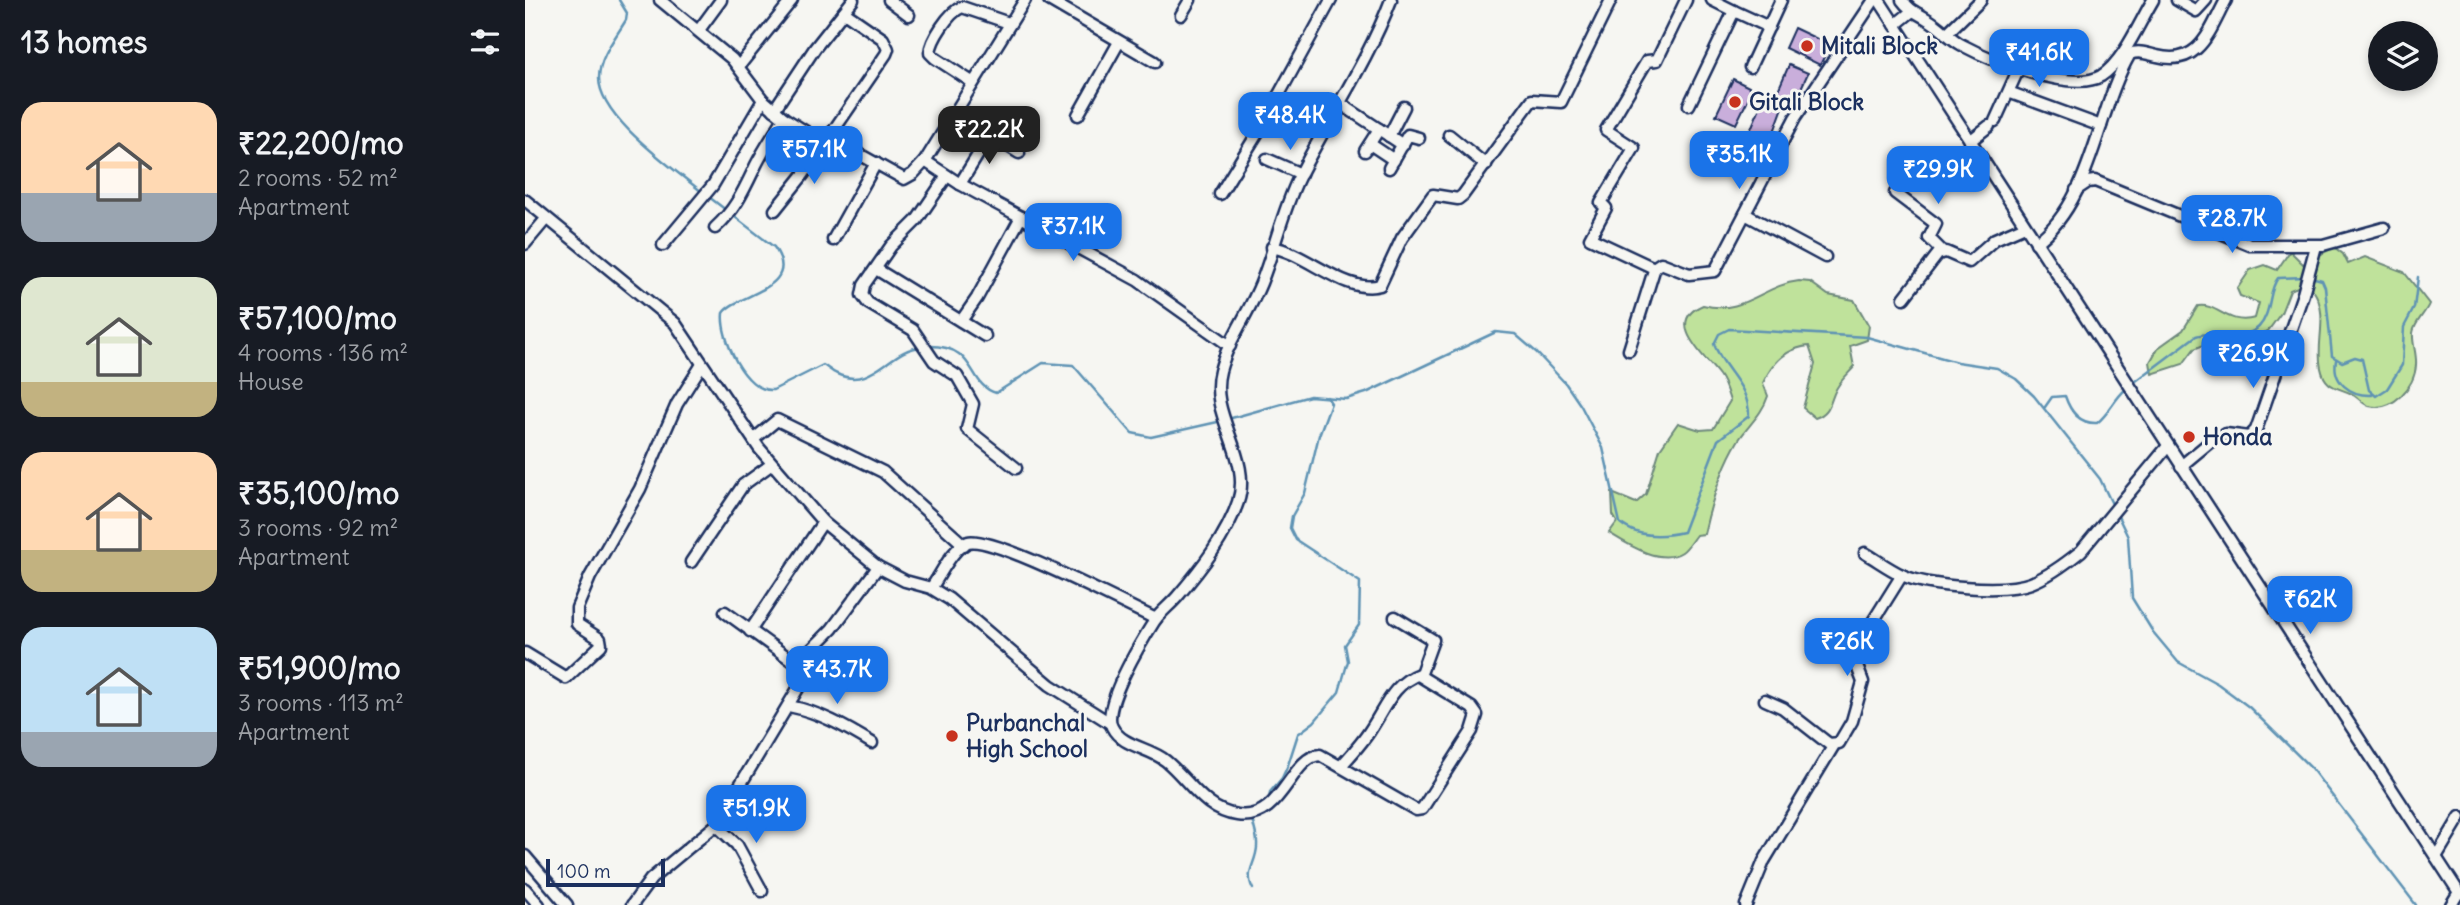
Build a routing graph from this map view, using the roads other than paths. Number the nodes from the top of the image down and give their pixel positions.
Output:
1 (660, 0) edge
2 (722, 0) edge
3 (792, 0) edge
4 (853, 0) edge
5 (889, 0) edge
6 (1025, 0) edge
7 (1049, 0) edge
8 (1190, 0) edge
9 (1331, 0) edge
10 (1391, 0) edge
11 (1611, 0) edge
12 (1686, 0) edge
13 (1712, 0) edge
14 (1781, 0) edge
15 (1877, 0) edge
16 (1902, 0) edge
17 (1982, 0) edge
18 (2153, 0) edge
19 (2176, 0) edge
20 (2206, 0) edge
21 (2226, 0) edge
22 (1734, 10) junction
23 (844, 12) junction
24 (1911, 12) junction
25 (909, 15) dead end
26 (1181, 15) dead end
27 (1009, 23) junction
28 (1895, 26) junction
29 (1769, 27) junction
30 (699, 30) junction
31 (1946, 34) junction
32 (1119, 42) junction
33 (1155, 62) dead end
34 (739, 66) junction
35 (1750, 67) dead end
36 (2019, 68) junction
37 (972, 82) junction
38 (2011, 93) junction
39 (763, 100) junction
40 (1341, 104) junction
41 (1689, 105) dead end
42 (1404, 107) dead end
43 (774, 110) junction
44 (1078, 115) dead end
45 (784, 118) junction
46 (2101, 126) junction
47 (1379, 129) junction
48 (1449, 135) dead end
49 (1389, 136) junction
50 (1419, 138) dead end
51 (1970, 141) junction
52 (825, 142) junction
53 (1403, 145) junction
54 (1019, 153) dead end
55 (1267, 159) dead end
56 (925, 161) junction
57 (876, 163) junction
58 (1486, 165) junction
59 (1301, 174) junction
60 (947, 176) junction
61 (2081, 176) junction
62 (2095, 181) junction
63 (960, 184) junction
64 (2076, 191) junction
65 (1895, 193) dead end
66 (1220, 194) dead end
67 (525, 200) edge
68 (775, 210) dead end
69 (1745, 214) junction
70 (1021, 217) junction
71 (545, 219) junction
72 (2025, 226) junction
73 (715, 228) dead end
74 (2384, 228) dead end
75 (833, 240) dead end
76 (2036, 243) junction
77 (525, 244) edge
78 (663, 245) dead end
79 (2315, 246) junction
80 (1272, 247) junction
81 (1942, 251) junction
82 (1825, 257) dead end
83 (1654, 268) junction
84 (876, 269) junction
85 (1904, 298) dead end
86 (961, 321) junction
87 (985, 336) dead end
88 (1230, 346) junction
89 (1629, 350) dead end
90 (701, 366) junction
91 (754, 439) junction
92 (2168, 446) junction
93 (772, 464) junction
94 (2181, 466) junction
95 (1016, 468) dead end
96 (823, 522) junction
97 (964, 545) junction
98 (1865, 553) dead end
99 (691, 562) dead end
100 (878, 567) junction
101 (1902, 575) junction
102 (931, 588) junction
103 (725, 611) dead end
104 (1395, 617) dead end
105 (1156, 619) junction
106 (750, 631) junction
107 (525, 653) edge
108 (797, 664) junction
109 (1419, 674) junction
110 (1765, 699) dead end
111 (789, 706) junction
112 (1110, 723) junction
113 (872, 743) dead end
114 (1834, 745) junction
115 (1341, 766) junction
116 (2460, 817) edge
117 (716, 825) junction
118 (525, 856) edge
119 (2436, 856) junction
120 (525, 889) edge
121 (762, 891) dead end
122 (2459, 893) edge
123 (539, 905) edge
124 (567, 905) edge
125 (632, 905) edge
126 (1747, 905) edge
127 (2451, 905) edge

1 - 30 street
2 - 30 street
3 - 34 street
4 - 23 street
5 - 25 street
6 - 27 street
7 - 32 street
8 - 26 street
9 - 66 street
10 - 40 street
11 - 58 street
12 - 83 street
13 - 22 street
14 - 29 street
15 - 28 street
15 - 69 street
16 - 24 street
17 - 31 street
18 - 36 street
19 - 20 street
21 - 46 street
22 - 29 street
22 - 41 street
23 - 43 street
23 - 52 street
24 - 28 street
24 - 31 street
27 - 37 street
27 - 37 street
28 - 51 street
29 - 35 street
30 - 34 street
31 - 36 street
32 - 33 street
32 - 44 street
34 - 39 street
36 - 38 street
37 - 56 street
38 - 46 street
38 - 51 street
39 - 43 street
39 - 78 street
40 - 47 street
40 - 59 street
42 - 49 street
43 - 45 street
45 - 52 street
45 - 73 street
46 - 61 street
47 - 49 street
47 - 53 street
48 - 58 street
49 - 53 street
50 - 53 street
51 - 72 street
52 - 57 street
52 - 68 street
54 - 63 street
55 - 59 street
56 - 57 street
56 - 60 street
57 - 75 street
58 - 80 street
59 - 80 street
60 - 63 street
60 - 84 street
61 - 62 street
61 - 64 street
62 - 64 street
62 - 79 street
63 - 70 street
64 - 76 street
65 - 81 street
67 - 71 street
69 - 82 street
69 - 83 street
70 - 86 street
70 - 88 street
71 - 77 street
71 - 90 street
72 - 76 street
72 - 81 street
74 - 79 street
76 - 92 street
79 - 94 street
80 - 88 street
81 - 85 street
83 - 89 street
84 - 86 street
84 - 95 street
86 - 87 street
88 - 105 street
90 - 91 street
90 - 107 street
91 - 93 street
91 - 97 street
92 - 94 street
92 - 101 street
93 - 96 street
93 - 99 street
94 - 119 street
96 - 100 street
96 - 106 street
97 - 102 street
97 - 105 street
98 - 101 street
100 - 102 street
100 - 108 street
101 - 114 street
102 - 112 street
103 - 106 street
104 - 109 street
105 - 112 street
106 - 108 street
108 - 111 street
109 - 115 street
109 - 115 street
110 - 114 street
111 - 113 street
111 - 117 street
112 - 115 street
114 - 126 street
116 - 119 street
117 - 121 street
117 - 125 street
118 - 124 street
119 - 122 street
120 - 123 street
122 - 127 street

